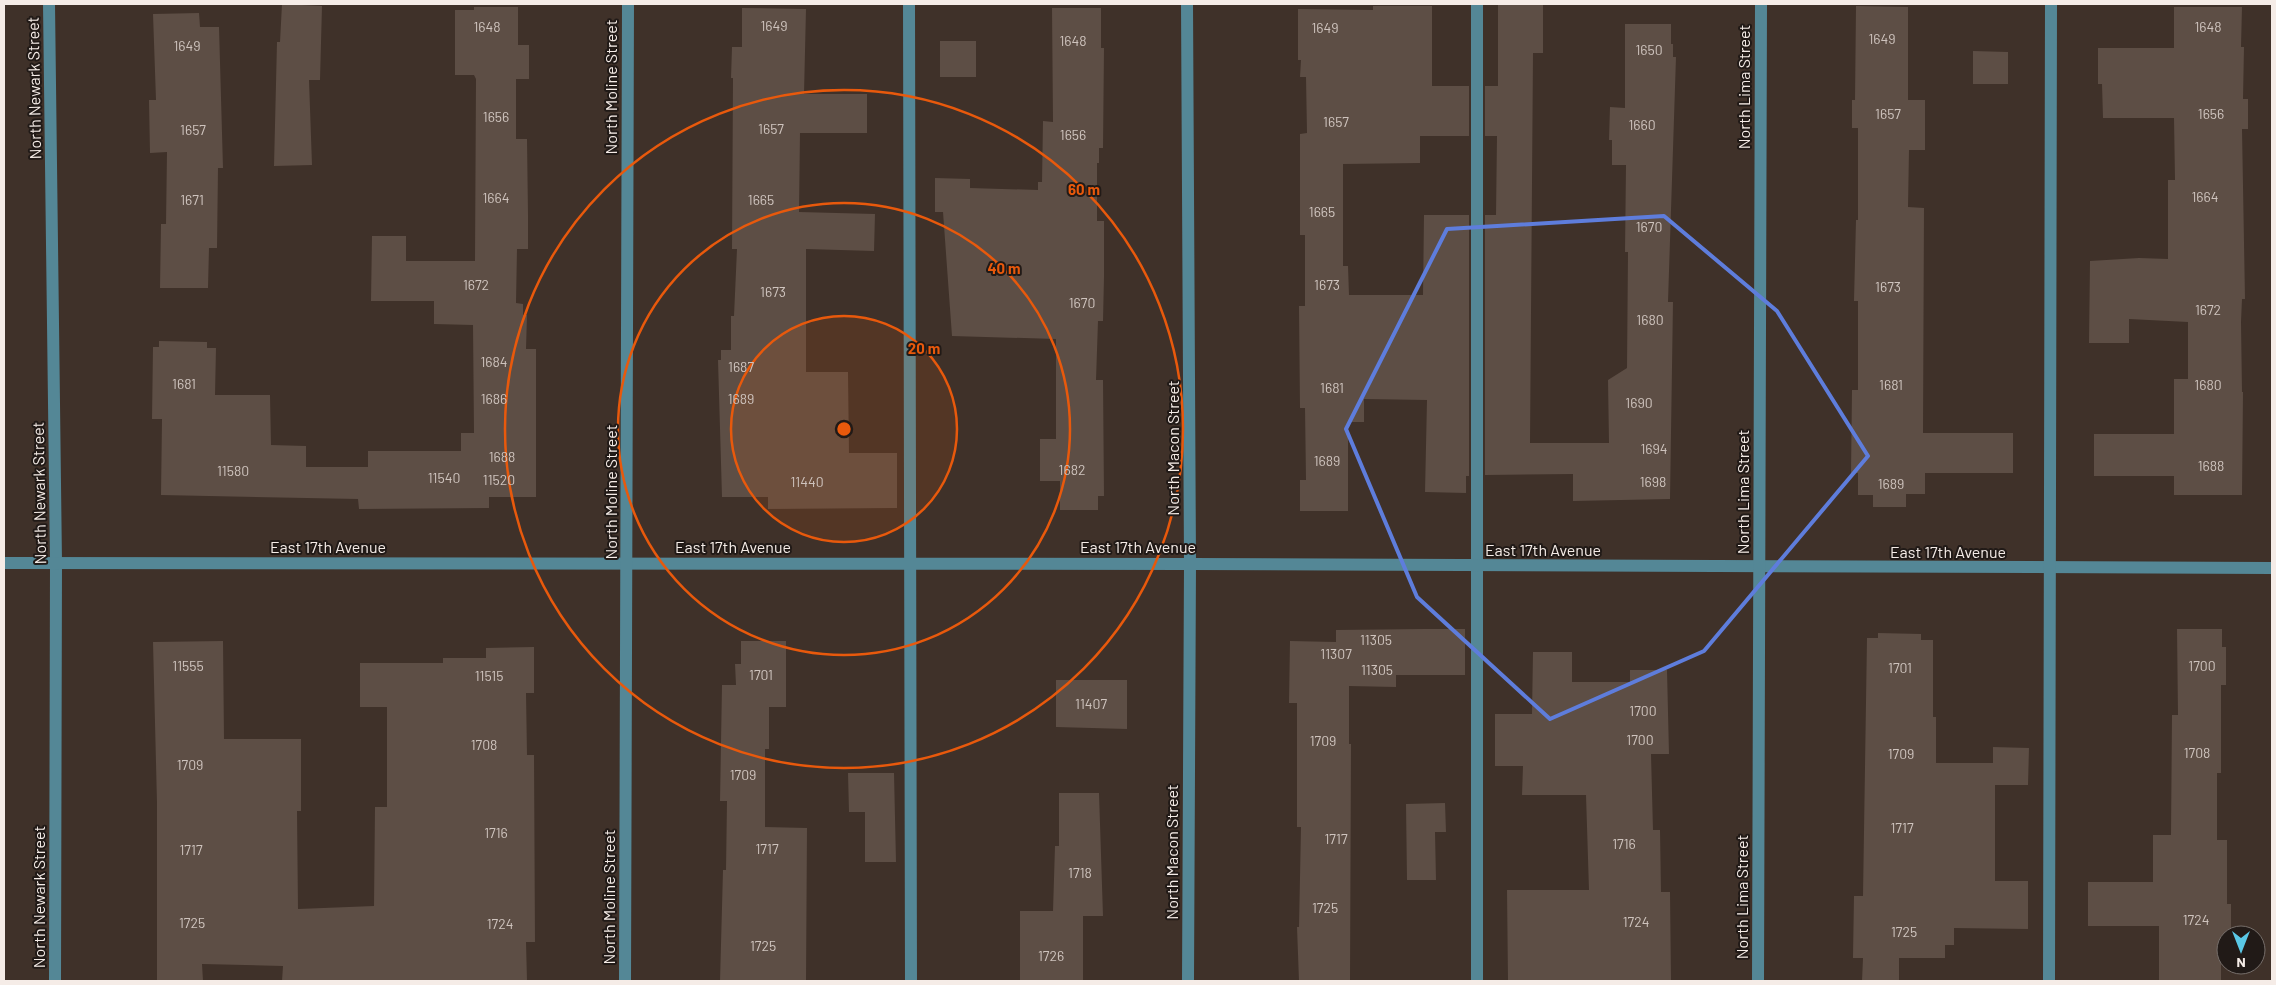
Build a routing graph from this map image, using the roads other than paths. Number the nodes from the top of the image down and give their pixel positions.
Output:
1 (49, 4) edge
2 (628, 4) edge
3 (909, 4) edge
4 (1187, 4) edge
5 (1477, 4) edge
6 (1761, 4) edge
7 (2051, 4) edge
8 (4, 563) edge
9 (56, 563) junction
10 (911, 563) junction
11 (627, 564) junction
12 (1190, 564) junction
13 (1478, 566) junction
14 (1759, 567) junction
15 (2050, 568) junction
16 (2272, 568) edge
17 (55, 981) edge
18 (625, 981) edge
19 (911, 981) edge
20 (1188, 981) edge
21 (1477, 981) edge
22 (1758, 981) edge
23 (2050, 981) edge

1 - 9 street, North Newark Street
2 - 11 street, North Moline Street
3 - 10 street
4 - 12 street, North Macon Street
5 - 13 street
6 - 14 street, North Lima Street
7 - 15 street
8 - 9 street, East 17th Avenue
9 - 11 street, East 17th Avenue
9 - 17 street, North Newark Street
10 - 11 street, East 17th Avenue
10 - 12 street, East 17th Avenue
10 - 19 street
11 - 18 street, North Moline Street
12 - 13 street, East 17th Avenue
12 - 20 street, North Macon Street
13 - 14 street, East 17th Avenue
13 - 21 street
14 - 15 street, East 17th Avenue
14 - 22 street, North Lima Street
15 - 16 street, East 17th Avenue
15 - 23 street

